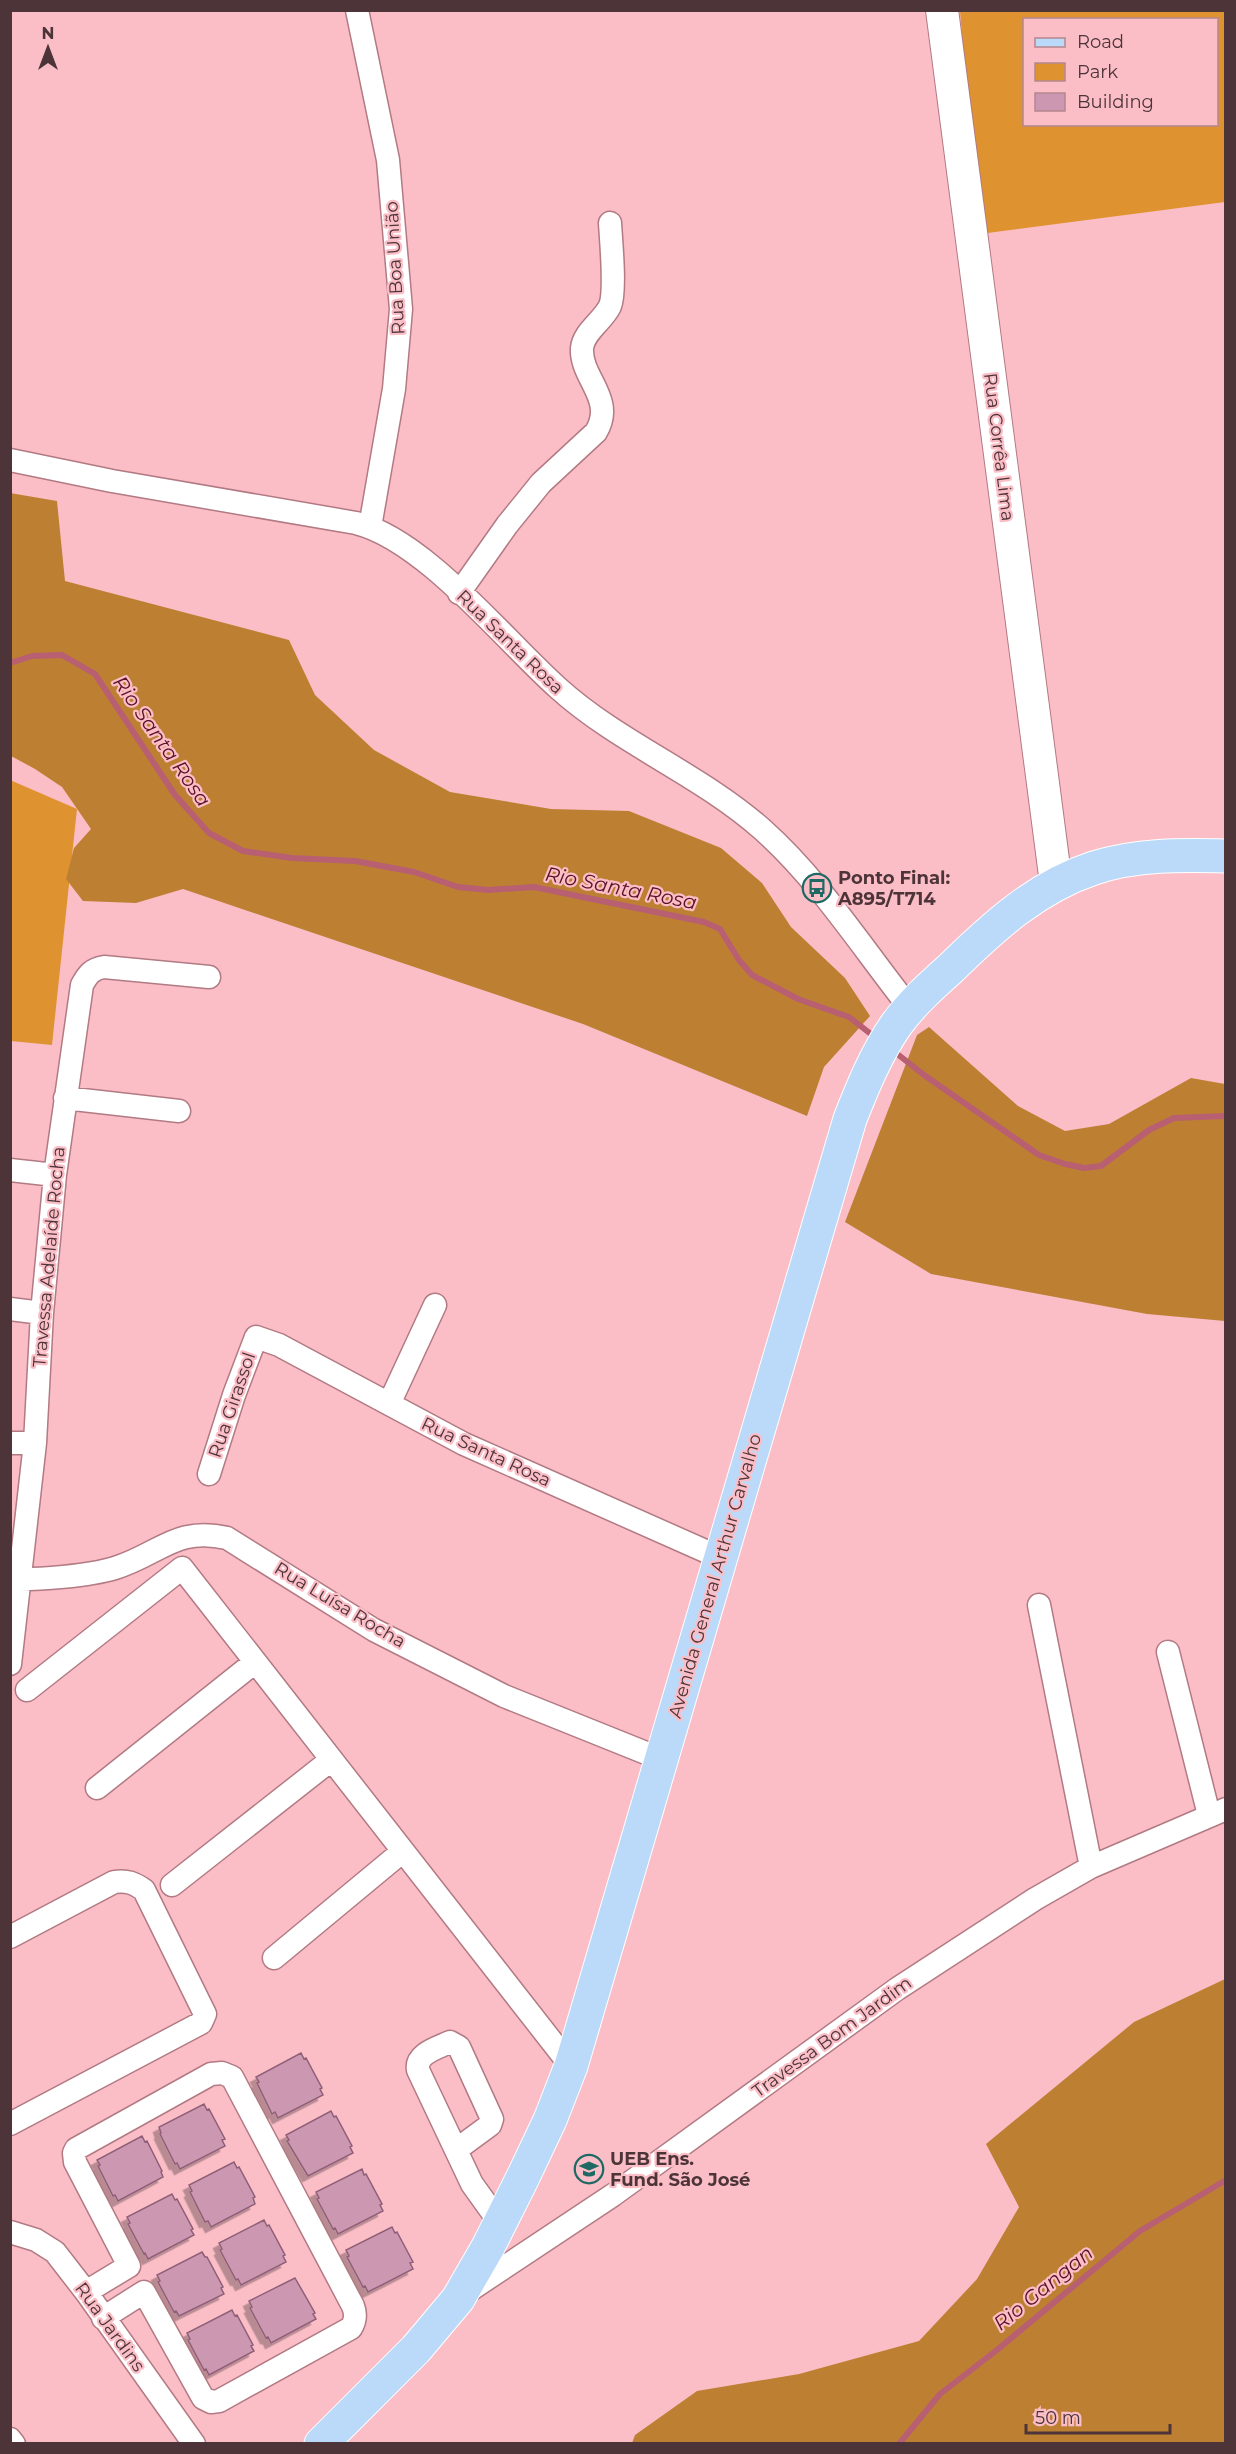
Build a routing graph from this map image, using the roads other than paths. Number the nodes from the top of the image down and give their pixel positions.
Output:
1 (357, 10) edge
2 (942, 10) edge
3 (610, 223) dead end
4 (10, 460) edge
5 (370, 526) junction
6 (459, 593) junction
7 (1226, 856) edge
8 (1056, 883) junction
9 (209, 977) dead end
10 (903, 1017) junction
11 (65, 1098) junction
12 (179, 1111) dead end
13 (10, 1170) edge
14 (55, 1175) junction
15 (435, 1305) dead end
16 (10, 1309) edge
17 (42, 1313) junction
18 (256, 1337) joint
19 (388, 1404) junction
20 (10, 1443) edge
21 (35, 1443) junction
22 (209, 1474) dead end
23 (721, 1558) junction
24 (15, 1579) edge
25 (1038, 1605) dead end
26 (1168, 1652) dead end
27 (255, 1662) junction
28 (10, 1664) edge
29 (27, 1690) dead end
30 (661, 1759) junction
31 (331, 1760) junction
32 (97, 1788) dead end
33 (1217, 1812) edge
34 (403, 1851) junction
35 (1091, 1867) junction
36 (172, 1885) dead end
37 (10, 1937) edge
38 (274, 1958) dead end
39 (571, 2066) junction
40 (10, 2124) edge
41 (456, 2150) dead end
42 (500, 2223) junction
43 (10, 2232) edge
44 (129, 2266) junction
45 (86, 2292) junction
46 (144, 2292) junction
47 (458, 2299) junction
48 (104, 2318) junction
49 (10, 2439) edge
50 (14, 2444) edge
51 (194, 2444) edge
52 (321, 2444) edge

1 - 5 street, Rua Boa União
2 - 8 street, Rua Corrêa Lima
3 - 6 street
4 - 5 street, Rua Santa Rosa
5 - 6 street, Rua Santa Rosa
6 - 10 street, Rua Santa Rosa
7 - 8 main road, Avenida General Arthur Carvalho
8 - 10 main road, Avenida General Arthur Carvalho
9 - 11 street, Travessa Adelaíde Rocha
10 - 23 main road, Avenida General Arthur Carvalho
11 - 12 street
11 - 14 street, Travessa Adelaíde Rocha
13 - 14 street
14 - 17 street, Travessa Adelaíde Rocha
15 - 19 street
16 - 17 street
17 - 21 street, Travessa Adelaíde Rocha
18 - 19 street, Rua Santa Rosa
18 - 22 street, Rua Girassol
19 - 23 street, Rua Santa Rosa
20 - 21 street
21 - 24 street, Travessa Adelaíde Rocha
23 - 30 main road, Avenida General Arthur Carvalho
24 - 28 street, Travessa Adelaíde Rocha
24 - 30 street, Rua Luísa Rocha
25 - 35 street
26 - 33 street
27 - 29 street
27 - 31 street
27 - 32 street
30 - 39 main road, Avenida General Arthur Carvalho
31 - 34 street
31 - 36 street
33 - 35 street, Travessa Bom Jardim
34 - 38 street
34 - 39 street
35 - 47 street, Travessa Bom Jardim
37 - 40 street
39 - 42 main road, Avenida General Arthur Carvalho
41 - 42 street
42 - 47 main road, Avenida General Arthur Carvalho
43 - 45 street, Rua Jardins
44 - 45 street
44 - 46 street
44 - 46 street
45 - 48 street, Rua Jardins
46 - 48 street
47 - 52 main road, Avenida General Arthur Carvalho
48 - 51 street, Rua Jardins
49 - 50 street

